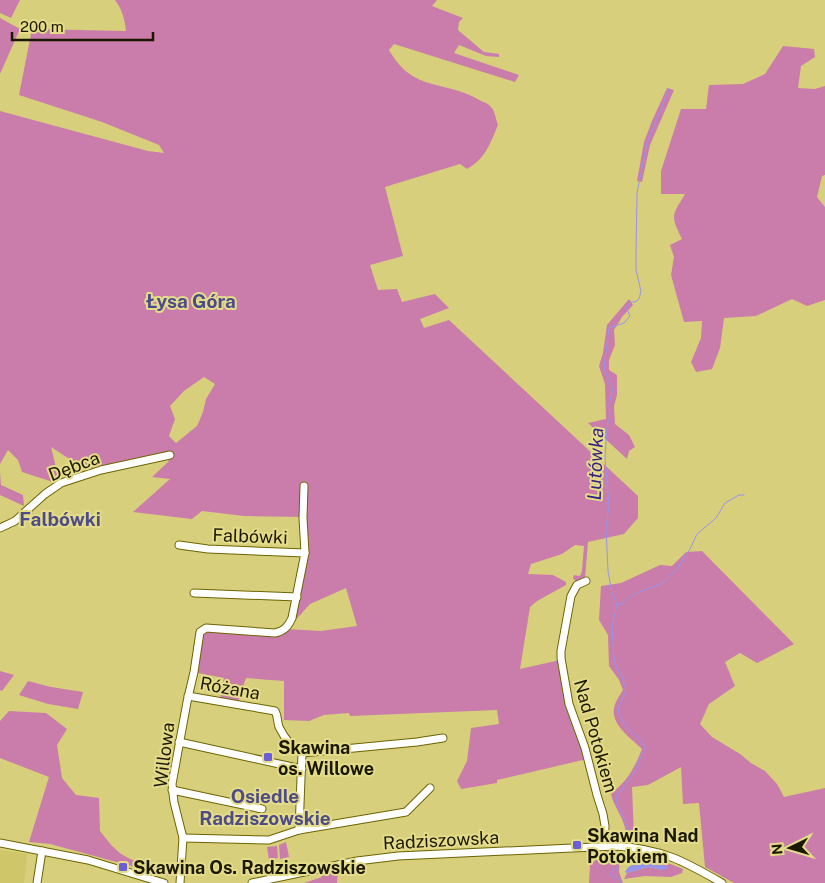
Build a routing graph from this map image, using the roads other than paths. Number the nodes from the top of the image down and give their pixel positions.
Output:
1 (170, 455) dead end
2 (304, 486) dead end
3 (0, 528) edge
4 (179, 545) dead end
5 (305, 553) junction
6 (586, 581) dead end
7 (194, 592) dead end
8 (297, 597) junction
9 (200, 632) joint
10 (188, 696) junction
11 (443, 738) dead end
12 (179, 742) junction
13 (302, 752) junction
14 (302, 769) junction
15 (430, 788) dead end
16 (172, 790) junction
17 (262, 809) dead end
18 (299, 830) junction
19 (183, 838) junction
20 (0, 843) edge
21 (604, 846) junction
22 (42, 851) junction
23 (37, 883) edge
24 (164, 883) edge
25 (180, 883) edge
26 (252, 883) edge
27 (722, 883) edge

1 - 3 street, Dębca
2 - 5 street
4 - 5 street, Falbówki
5 - 8 street, Falbówki
6 - 21 street, Nad Potokiem
7 - 8 street
8 - 9 street, Falbówki
9 - 10 street, Willowa
10 - 12 street, Willowa
10 - 13 street, Różana
11 - 13 street
12 - 14 street
12 - 16 street, Willowa
13 - 14 street
14 - 18 street
15 - 18 street
16 - 17 street
16 - 19 street, Willowa
18 - 19 street
19 - 25 street, Willowa
20 - 22 street
21 - 26 street, Radziszowska
21 - 27 street, Radziszowska
22 - 23 street
22 - 24 street

